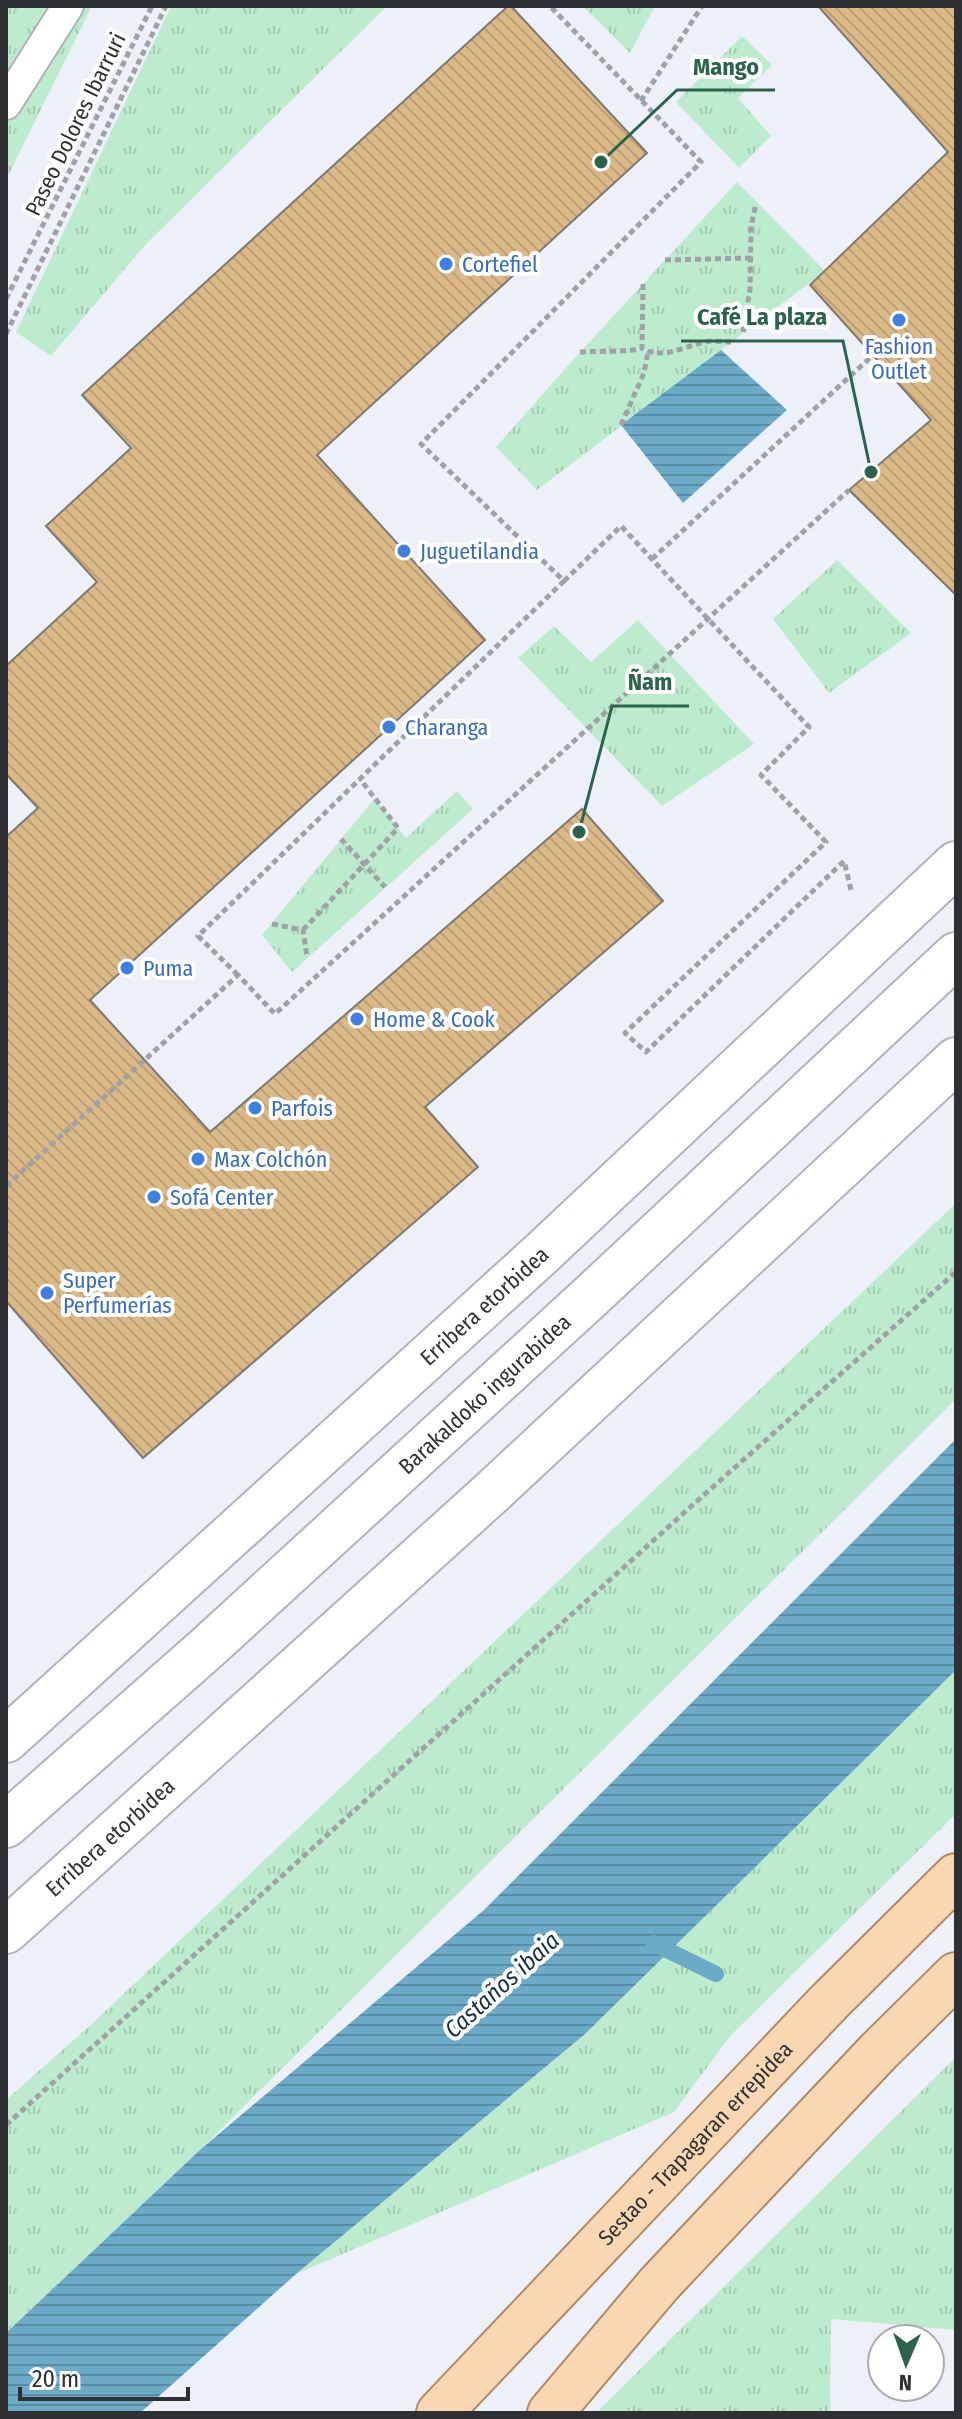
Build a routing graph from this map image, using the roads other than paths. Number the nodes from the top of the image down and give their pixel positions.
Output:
1 (68, 6) edge
2 (6, 104) edge
3 (956, 864) edge
4 (956, 955) edge
5 (956, 1060) edge
6 (6, 1740) edge
7 (6, 1825) edge
8 (956, 1876) edge
9 (6, 1931) edge
10 (956, 1975) edge
11 (439, 2413) edge
12 (550, 2413) edge

1 - 2 lane
3 - 6 street, Erribera etorbidea
4 - 7 street, Barakaldoko ingurabidea
5 - 9 street, Erribera etorbidea
8 - 11 main road, Sestao - Trapagaran errepidea
10 - 12 main road

